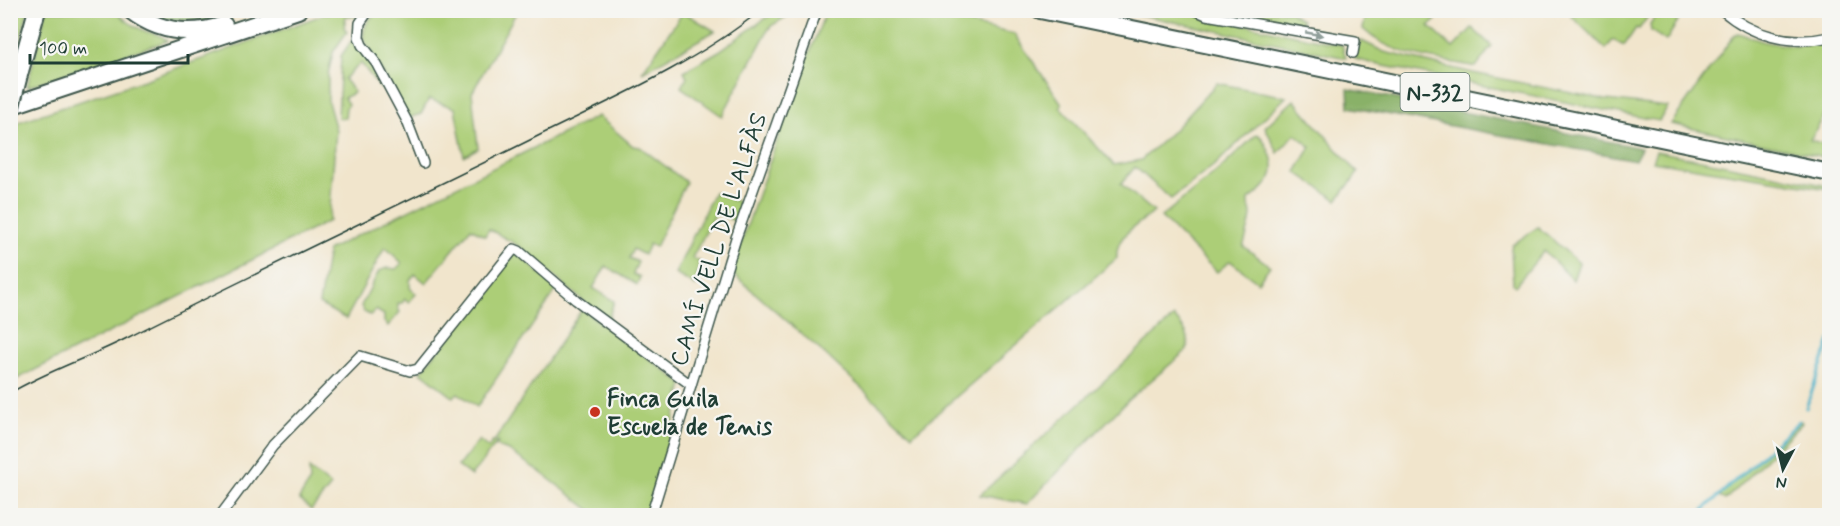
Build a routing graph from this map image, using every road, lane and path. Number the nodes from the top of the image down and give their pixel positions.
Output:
1 (37, 10) edge
2 (130, 10) edge
3 (271, 10) edge
4 (298, 10) edge
5 (369, 10) edge
6 (817, 10) edge
7 (1040, 10) edge
8 (1195, 10) edge
9 (1722, 10) edge
10 (1830, 38) edge
11 (1353, 53) dead end
12 (141, 63) junction
13 (10, 108) edge
14 (10, 116) edge
15 (423, 163) dead end
16 (1830, 173) edge
17 (691, 385) junction
18 (220, 516) edge
19 (651, 516) edge

1 - 13 highway, bridge
2 - 3 highway
4 - 12 highway
5 - 15 street
6 - 17 street, CAMÍ VELL DE L'ALFÀS
7 - 16 highway, N-332
8 -> 11 street
9 - 10 street
12 - 13 highway
12 - 14 highway
17 - 18 street
17 - 19 street, CAMÍ VELL DE L'ALFÀS

